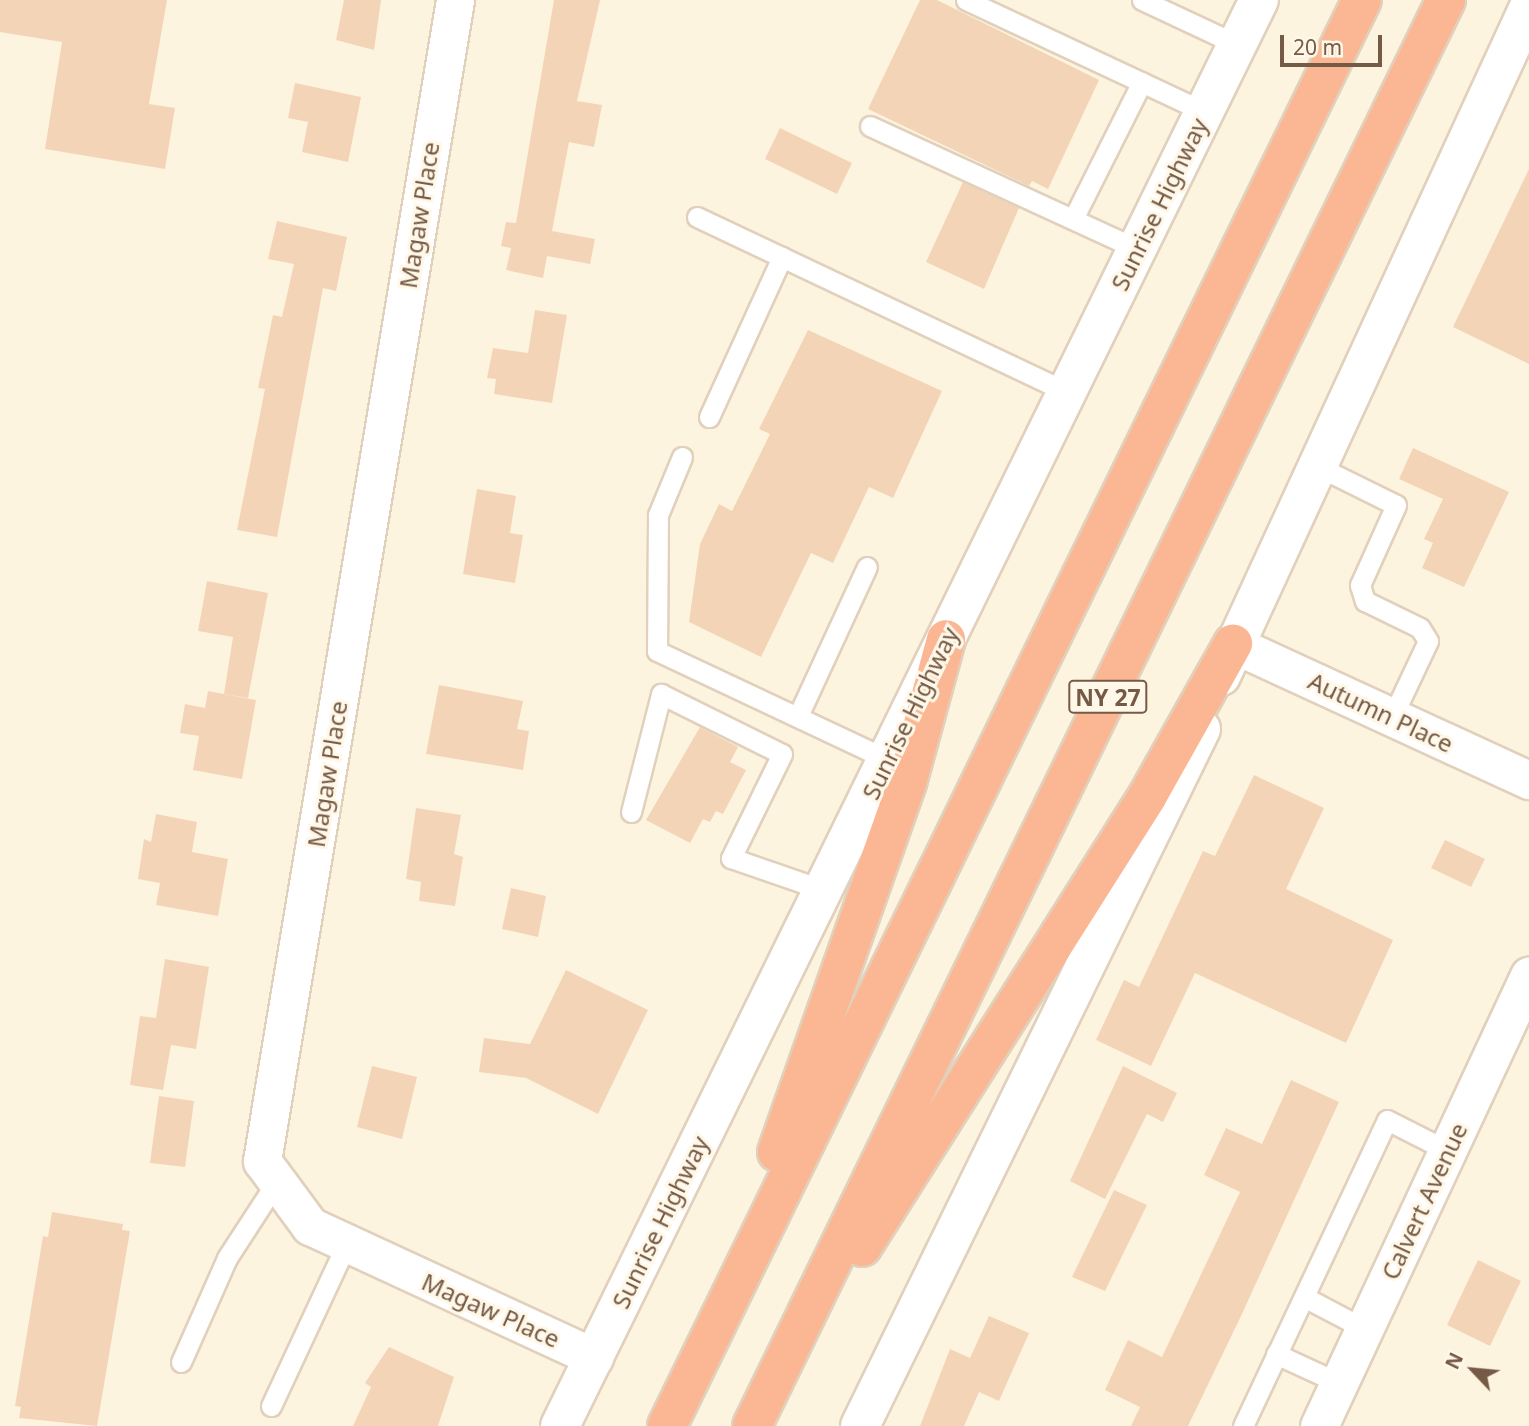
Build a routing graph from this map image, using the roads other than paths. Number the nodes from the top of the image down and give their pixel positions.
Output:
1 (455, 0) edge
2 (966, 0) edge
3 (1142, 0) edge
4 (1259, 0) edge
5 (1362, 0) edge
6 (1446, 0) edge
7 (1529, 7) edge
8 (1238, 45) junction
9 (1142, 82) junction
10 (1205, 112) junction
11 (870, 126) dead end
12 (697, 216) dead end
13 (1073, 219) junction
14 (1137, 249) junction
15 (782, 257) junction
16 (1067, 392) junction
17 (709, 417) dead end
18 (682, 457) dead end
19 (1315, 465) junction
20 (867, 567) dead end
21 (946, 639) junction
22 (1233, 644) junction
23 (798, 716) junction
24 (1392, 717) junction
25 (887, 759) junction
26 (1529, 780) edge
27 (631, 812) dead end
28 (824, 890) junction
29 (1529, 976) edge
30 (1448, 1151) junction
31 (277, 1181) junction
32 (346, 1243) junction
33 (1304, 1297) junction
34 (1365, 1329) junction
35 (710, 1338) junction
36 (1276, 1354) junction
37 (594, 1357) junction
38 (181, 1362) dead end
39 (1339, 1383) junction
40 (271, 1406) dead end
41 (760, 1410) edge
42 (561, 1426) edge
43 (667, 1426) edge
44 (860, 1426) edge
45 (1243, 1426) edge
46 (1319, 1426) edge

1 - 31 street, Magaw Place
2 - 9 lane
3 - 8 lane
4 - 8 main road, Sunrise Highway
5 - 35 highway, NY 27
6 - 41 highway, NY 27
7 - 19 main road
8 - 10 main road, Sunrise Highway
9 - 10 lane
9 - 13 lane
10 - 14 main road, Sunrise Highway
11 - 13 lane
12 - 15 lane
13 - 14 lane
14 - 16 main road, Sunrise Highway
15 - 16 lane
15 - 17 lane
16 - 21 main road, Sunrise Highway
18 - 23 lane
19 - 22 main road
19 - 24 lane
20 - 23 lane
21 - 25 main road, Sunrise Highway
21 - 35 highway
22 - 24 street, Autumn Place
22 - 41 highway
22 - 44 main road
23 - 25 lane
24 - 26 street, Autumn Place
25 - 28 main road, Sunrise Highway
27 - 28 lane
28 - 37 main road, Sunrise Highway
29 - 30 street, Calvert Avenue
30 - 33 lane
30 - 34 street, Calvert Avenue
31 - 32 street, Magaw Place
31 - 38 lane
32 - 37 street, Magaw Place
32 - 40 lane
33 - 34 lane
33 - 36 lane
34 - 39 street, Calvert Avenue
35 - 43 highway, NY 27
36 - 39 lane
36 - 45 lane
37 - 42 main road, Sunrise Highway
39 - 46 street, Calvert Avenue

